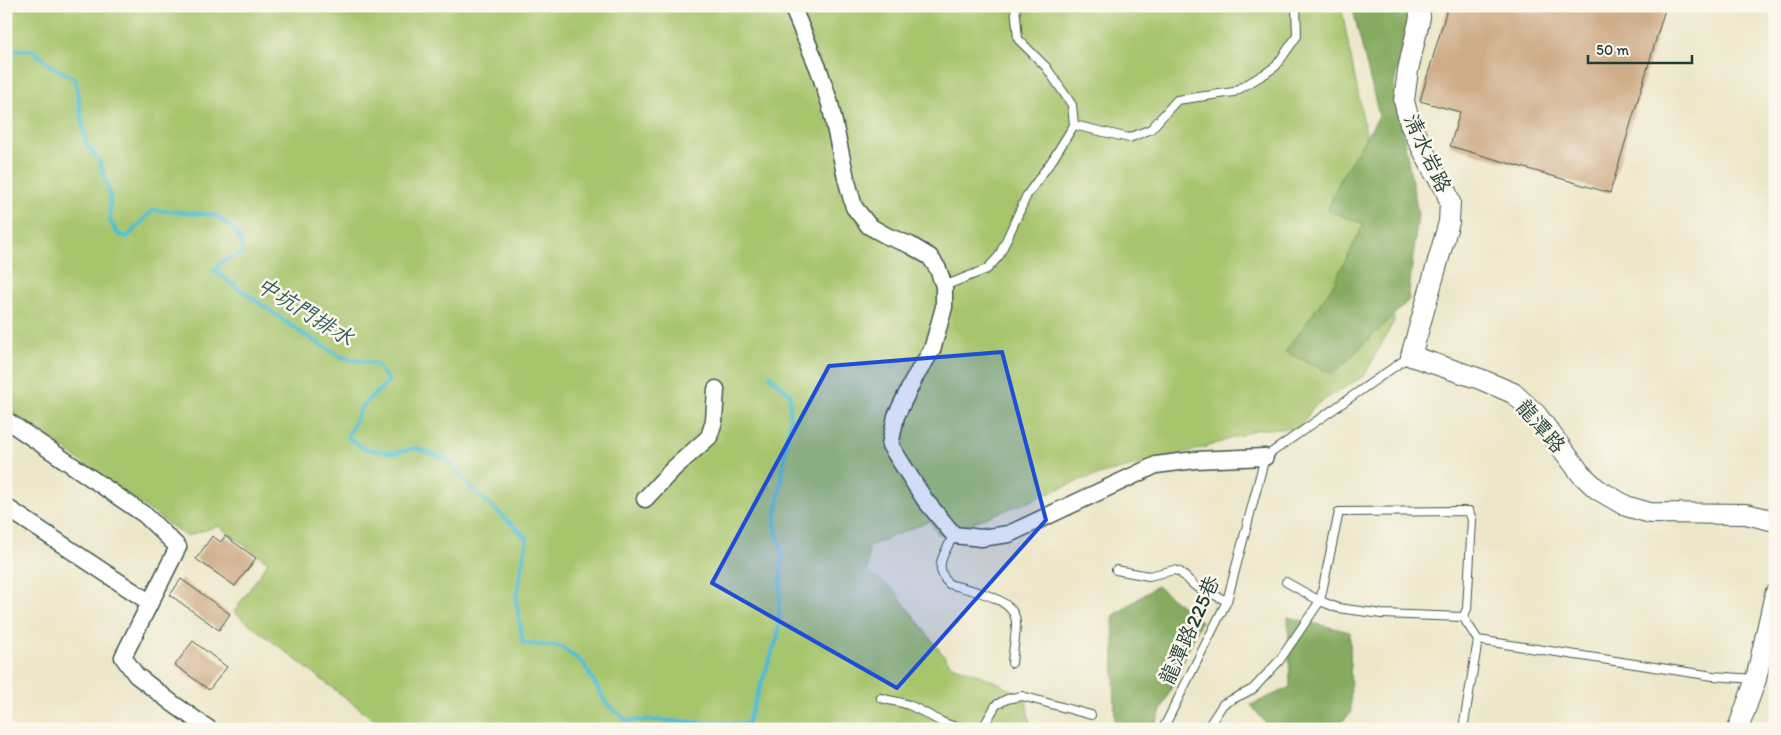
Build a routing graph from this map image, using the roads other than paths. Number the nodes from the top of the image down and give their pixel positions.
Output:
1 (792, 6) edge
2 (1015, 6) edge
3 (1296, 6) edge
4 (1420, 6) edge
5 (1074, 125) junction
6 (944, 286) junction
7 (1411, 356) junction
8 (716, 389) dead end
9 (6, 420) edge
10 (1265, 457) junction
11 (645, 499) dead end
12 (6, 507) edge
13 (1775, 521) edge
14 (954, 535) junction
15 (1116, 570) dead end
16 (1286, 582) dead end
17 (1775, 594) edge
18 (1226, 601) junction
19 (1320, 601) junction
20 (149, 602) junction
21 (1463, 617) junction
22 (1478, 640) junction
23 (1012, 663) dead end
24 (1756, 679) junction
25 (881, 698) dead end
26 (1091, 715) dead end
27 (209, 729) edge
28 (966, 729) edge
29 (982, 729) edge
30 (1164, 729) edge
31 (1207, 729) edge
32 (1463, 729) edge
33 (1738, 729) edge

1 - 6 street
2 - 5 lane
3 - 5 lane
4 - 7 street, 清水岩路
5 - 6 lane
6 - 14 street
7 - 10 lane
7 - 13 street, 龍潭路
8 - 11 street
9 - 20 street
10 - 14 street
10 - 18 lane, 龍潭路225巷
12 - 20 street
14 - 23 lane
15 - 18 lane
16 - 19 lane
17 - 24 street
18 - 30 lane, 龍潭路225巷
19 - 21 lane
19 - 21 lane
19 - 31 lane
20 - 27 street
21 - 22 lane
22 - 24 lane
22 - 32 lane
24 - 33 street
25 - 28 lane
26 - 29 lane

